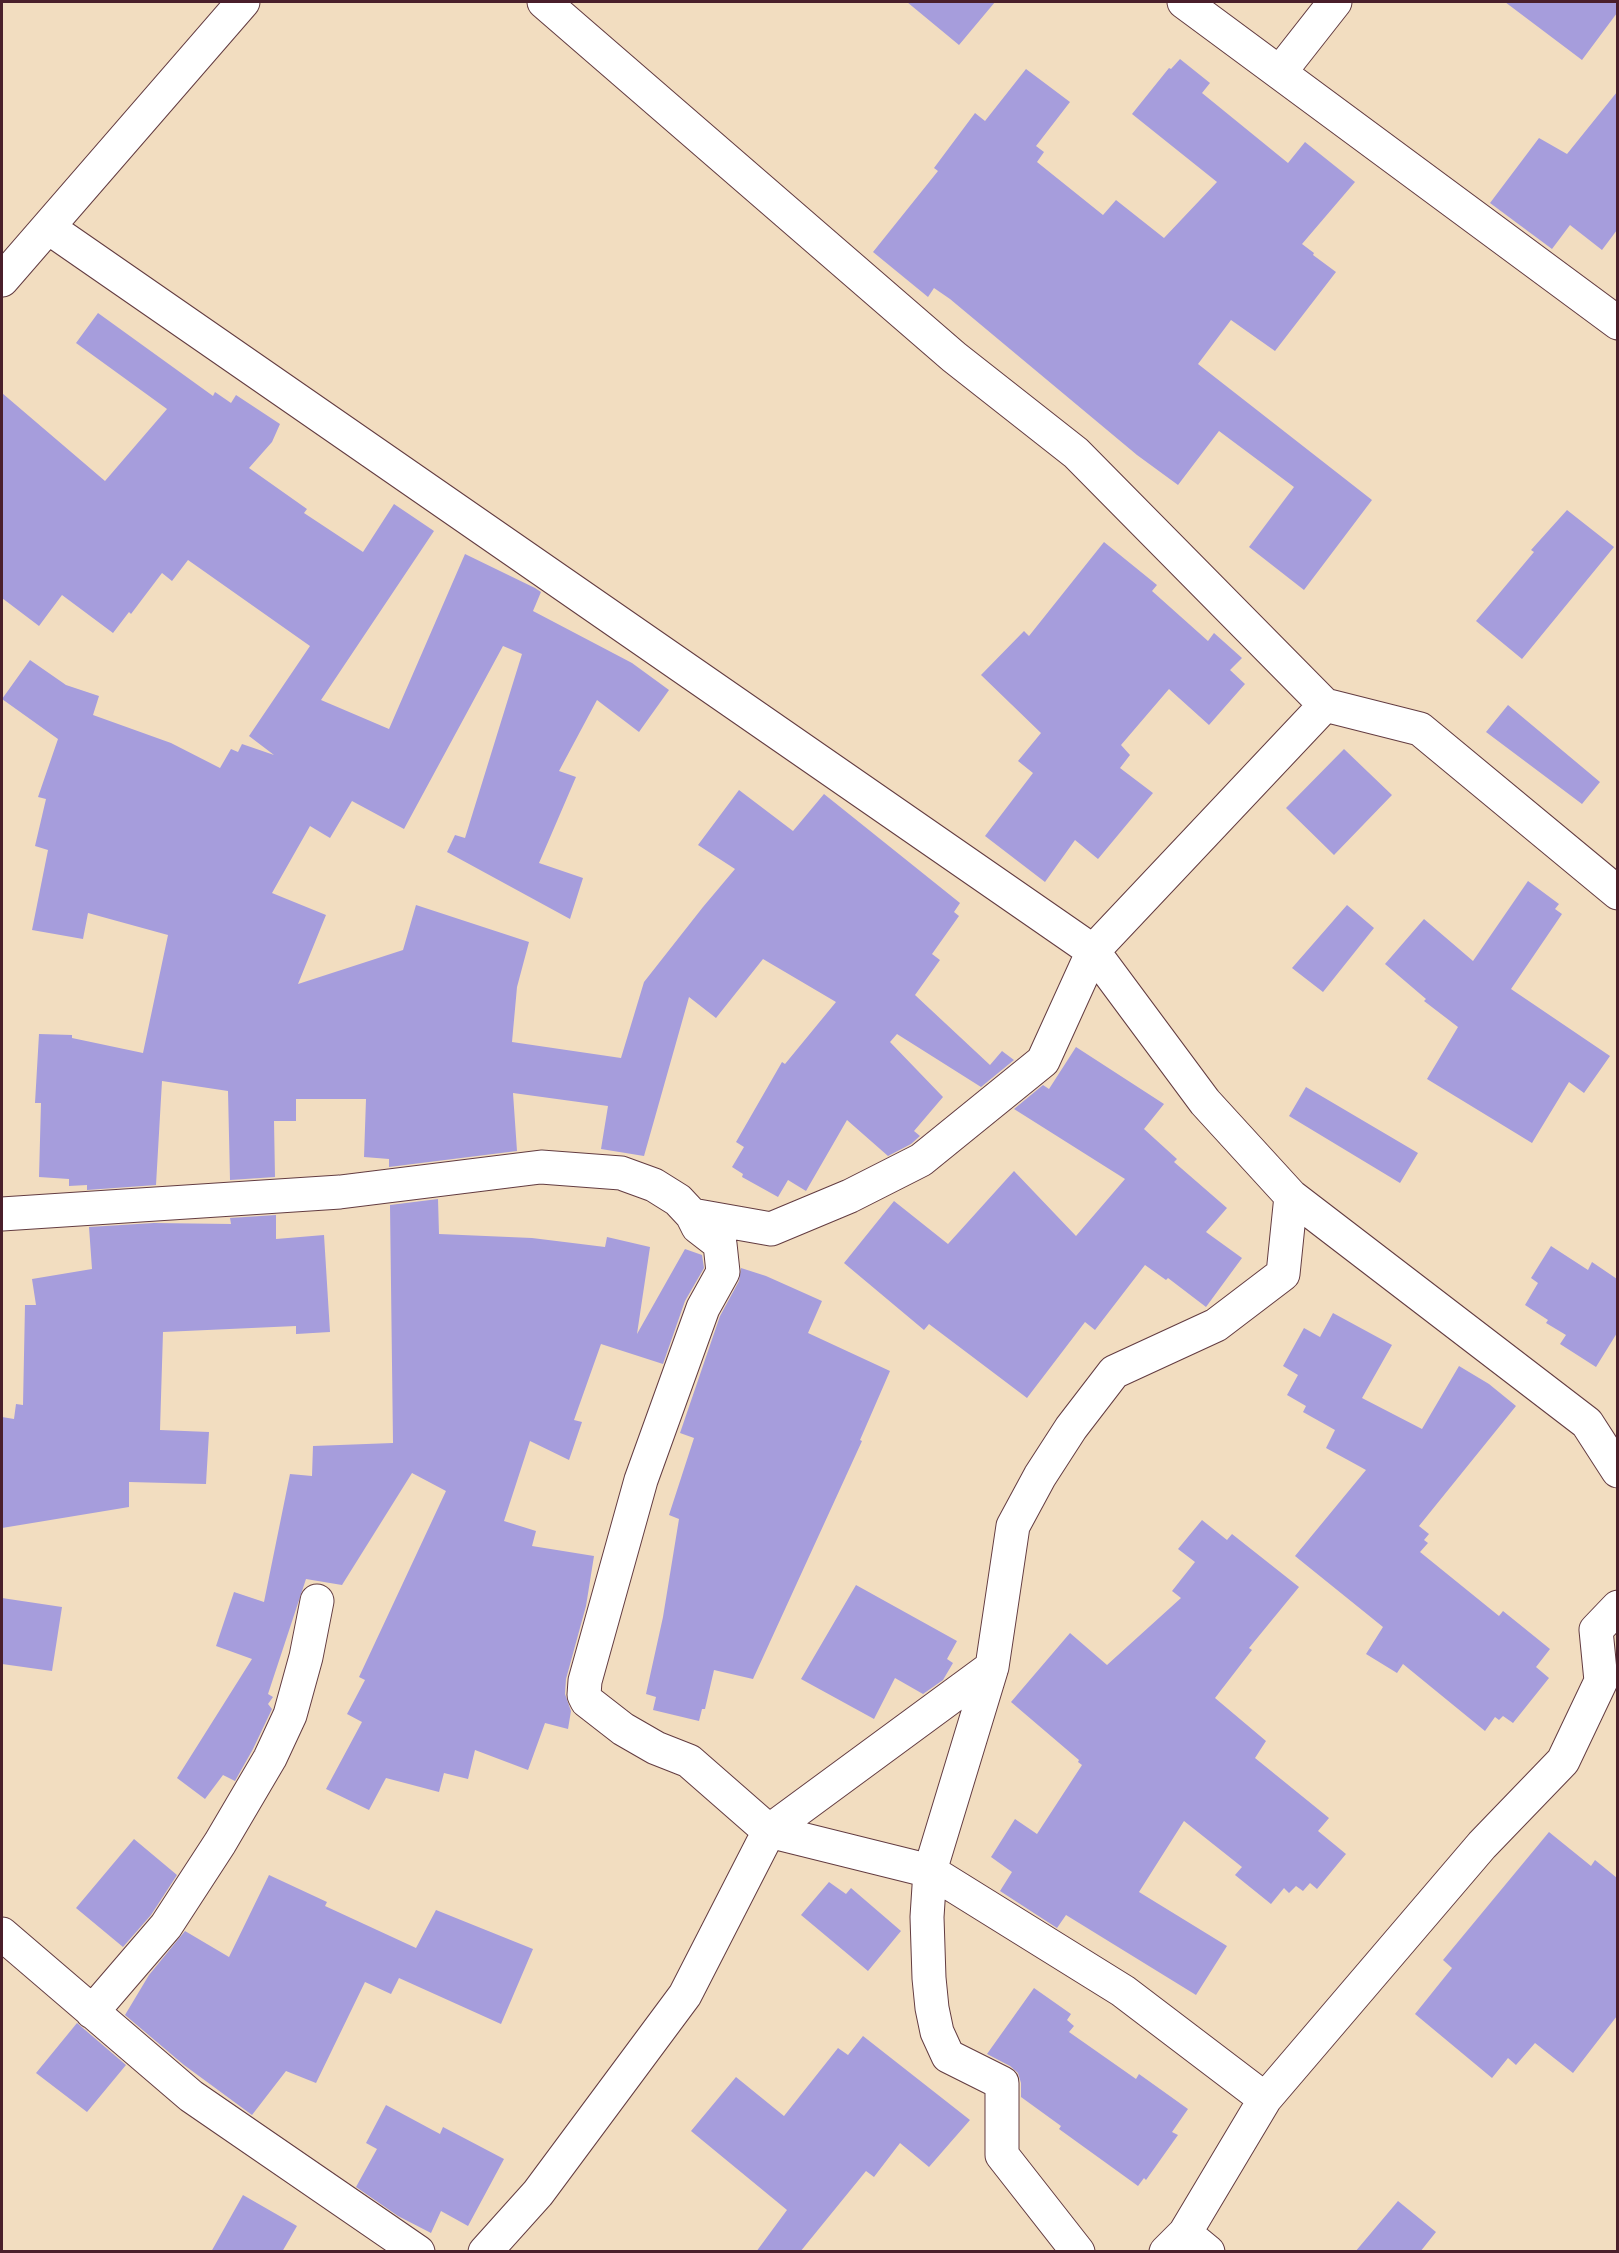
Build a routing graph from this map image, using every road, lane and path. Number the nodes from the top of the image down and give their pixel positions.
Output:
1 (243, 2) edge
2 (544, 2) edge
3 (1184, 2) edge
4 (1335, 2) edge
5 (1280, 72) junction
6 (49, 228) junction
7 (2, 280) edge
8 (1617, 323) edge
9 (1325, 705) junction
10 (1617, 893) edge
11 (1093, 951) junction
12 (1291, 1196) junction
13 (2, 1214) edge
14 (692, 1215) junction
15 (1617, 1472) edge
16 (317, 1601) dead end
17 (1617, 1607) edge
18 (992, 1667) junction
19 (769, 1831) junction
20 (930, 1871) junction
21 (2, 1934) edge
22 (92, 2012) junction
23 (1264, 2099) junction
24 (1186, 2245) edge
25 (418, 2252) edge
26 (485, 2252) edge
27 (1078, 2252) edge

1 - 6 street
2 - 9 street
3 - 5 street
4 - 5 street
5 - 8 street
6 - 7 street
6 - 11 street
9 - 10 street
9 - 11 street
11 - 12 street
11 - 14 street
12 - 15 street
12 - 18 street
13 - 14 street
14 - 19 street
16 - 22 street
17 - 23 street
18 - 19 street
18 - 20 street
19 - 20 street
19 - 26 street
20 - 23 street
20 - 27 street
21 - 22 street
22 - 25 street
23 - 24 street

